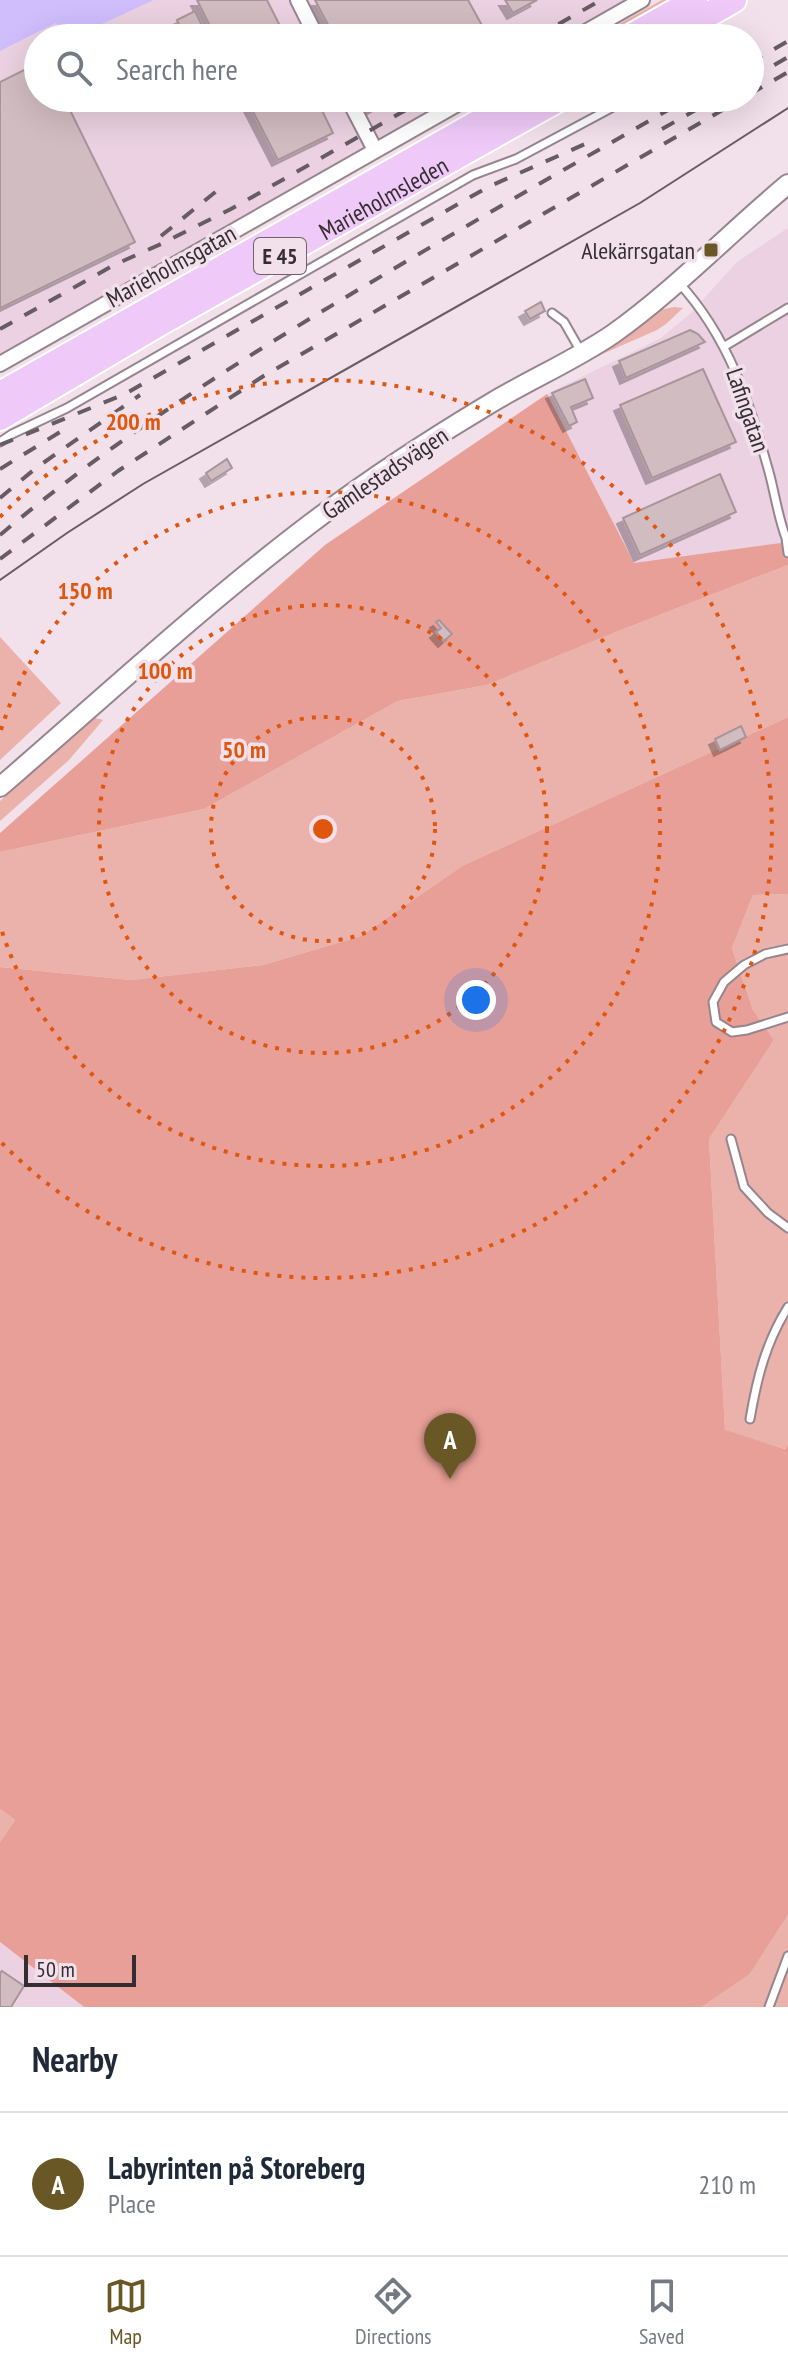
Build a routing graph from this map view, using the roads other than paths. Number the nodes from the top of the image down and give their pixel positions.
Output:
1 (298, 0) edge
2 (642, 0) edge
3 (695, 0) edge
4 (734, 0) edge
5 (310, 24) edge
6 (600, 24) edge
7 (653, 24) edge
8 (692, 24) edge
9 (355, 112) edge
10 (443, 112) edge
11 (496, 112) edge
12 (536, 112) edge
13 (604, 112) edge
14 (375, 150) junction
15 (788, 184) edge
16 (678, 281) junction
17 (788, 308) edge
18 (552, 313) dead end
19 (725, 346) junction
20 (582, 352) junction
21 (0, 364) edge
22 (0, 394) edge
23 (0, 418) edge
24 (0, 442) edge
25 (788, 553) edge
26 (0, 787) edge
27 (788, 949) edge
28 (788, 1017) edge
29 (731, 1139) dead end
30 (788, 1228) edge
31 (788, 1307) edge
32 (750, 1419) dead end
33 (788, 1956) edge
34 (777, 1985) junction
35 (788, 1988) edge
36 (769, 2007) edge

1 - 5 street
2 - 6 street
3 - 7 highway
4 - 8 highway
9 - 14 street
10 - 14 street, Marieholmsgatan
11 - 22 highway, Marieholmsleden / E 45
12 - 23 highway, Marieholmsleden / E 45
13 - 24 lane
14 - 21 street, Marieholmsgatan
15 - 16 street, Gamlestadsvägen
16 - 19 lane, Lafingatan
16 - 20 street, Gamlestadsvägen
17 - 19 lane
18 - 20 lane
19 - 25 lane, Lafingatan
20 - 26 street, Gamlestadsvägen
27 - 28 lane
29 - 30 lane
31 - 32 lane
33 - 34 lane
34 - 35 lane
34 - 36 lane

